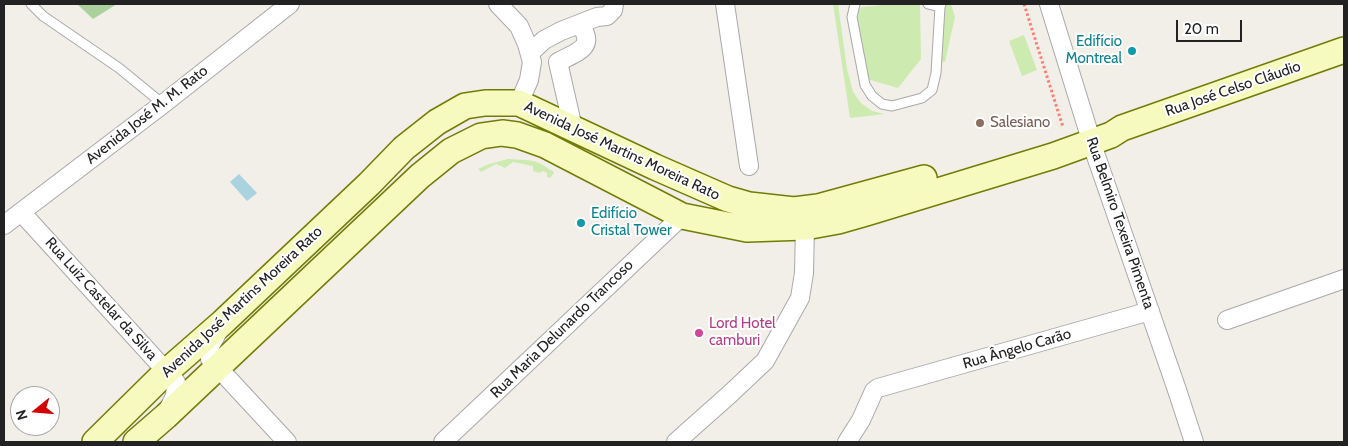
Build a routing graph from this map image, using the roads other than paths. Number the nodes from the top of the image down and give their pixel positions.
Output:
1 (31, 4) edge
2 (290, 4) edge
3 (498, 4) edge
4 (614, 4) edge
5 (725, 4) edge
6 (855, 4) edge
7 (928, 4) edge
8 (1049, 4) edge
9 (940, 5) edge
10 (580, 25) junction
11 (1344, 50) edge
12 (530, 53) junction
13 (519, 103) junction
14 (162, 104) junction
15 (572, 128) junction
16 (1082, 138) junction
17 (749, 166) dead end
18 (22, 212) junction
19 (682, 216) junction
20 (4, 226) edge
21 (805, 227) junction
22 (1344, 279) edge
23 (1150, 311) junction
24 (1227, 320) dead end
25 (222, 323) junction
26 (217, 367) junction
27 (166, 372) junction
28 (166, 416) junction
29 (94, 442) edge
30 (136, 442) edge
31 (287, 442) edge
32 (443, 442) edge
33 (676, 442) edge
34 (847, 442) edge
35 (1194, 442) edge

1 - 14 lane
2 - 14 street, Avenida José M. M. Rato
3 - 12 street
4 - 10 street
5 - 17 street
6 - 9 lane
7 - 9 lane
8 - 16 street, Rua Belmiro Texeira Pimenta
10 - 12 street
10 - 15 street
11 - 16 street, Rua José Celso Cláudio
12 - 13 street
13 - 15 street, Avenida José Martins Moreira Rato
13 - 25 street, Avenida José Martins Moreira Rato
14 - 18 street, Avenida José M. M. Rato
15 - 16 street, Avenida José Martins Moreira Rato
16 - 21 street, Avenida José Martins Moreira Rato
16 - 23 street, Rua Belmiro Texeira Pimenta
18 - 20 street, Avenida José M. M. Rato
18 - 27 street, Rua Luiz Castelar da Silva
19 - 21 street, Avenida José Martins Moreira Rato
19 - 26 street, Avenida José Martins Moreira Rato
19 - 32 street, Rua Maria Delunardo Trancoso
21 - 33 street
22 - 24 street
23 - 34 street, Rua Ângelo Carão
23 - 35 street, Rua Belmiro Texeira Pimenta
25 - 26 street
25 - 27 street, Avenida José Martins Moreira Rato
26 - 28 street, Avenida José Martins Moreira Rato
26 - 31 street
27 - 28 street, Rua Luiz Castelar da Silva
27 - 29 street, Avenida José Martins Moreira Rato
28 - 30 street, Avenida José Martins Moreira Rato

